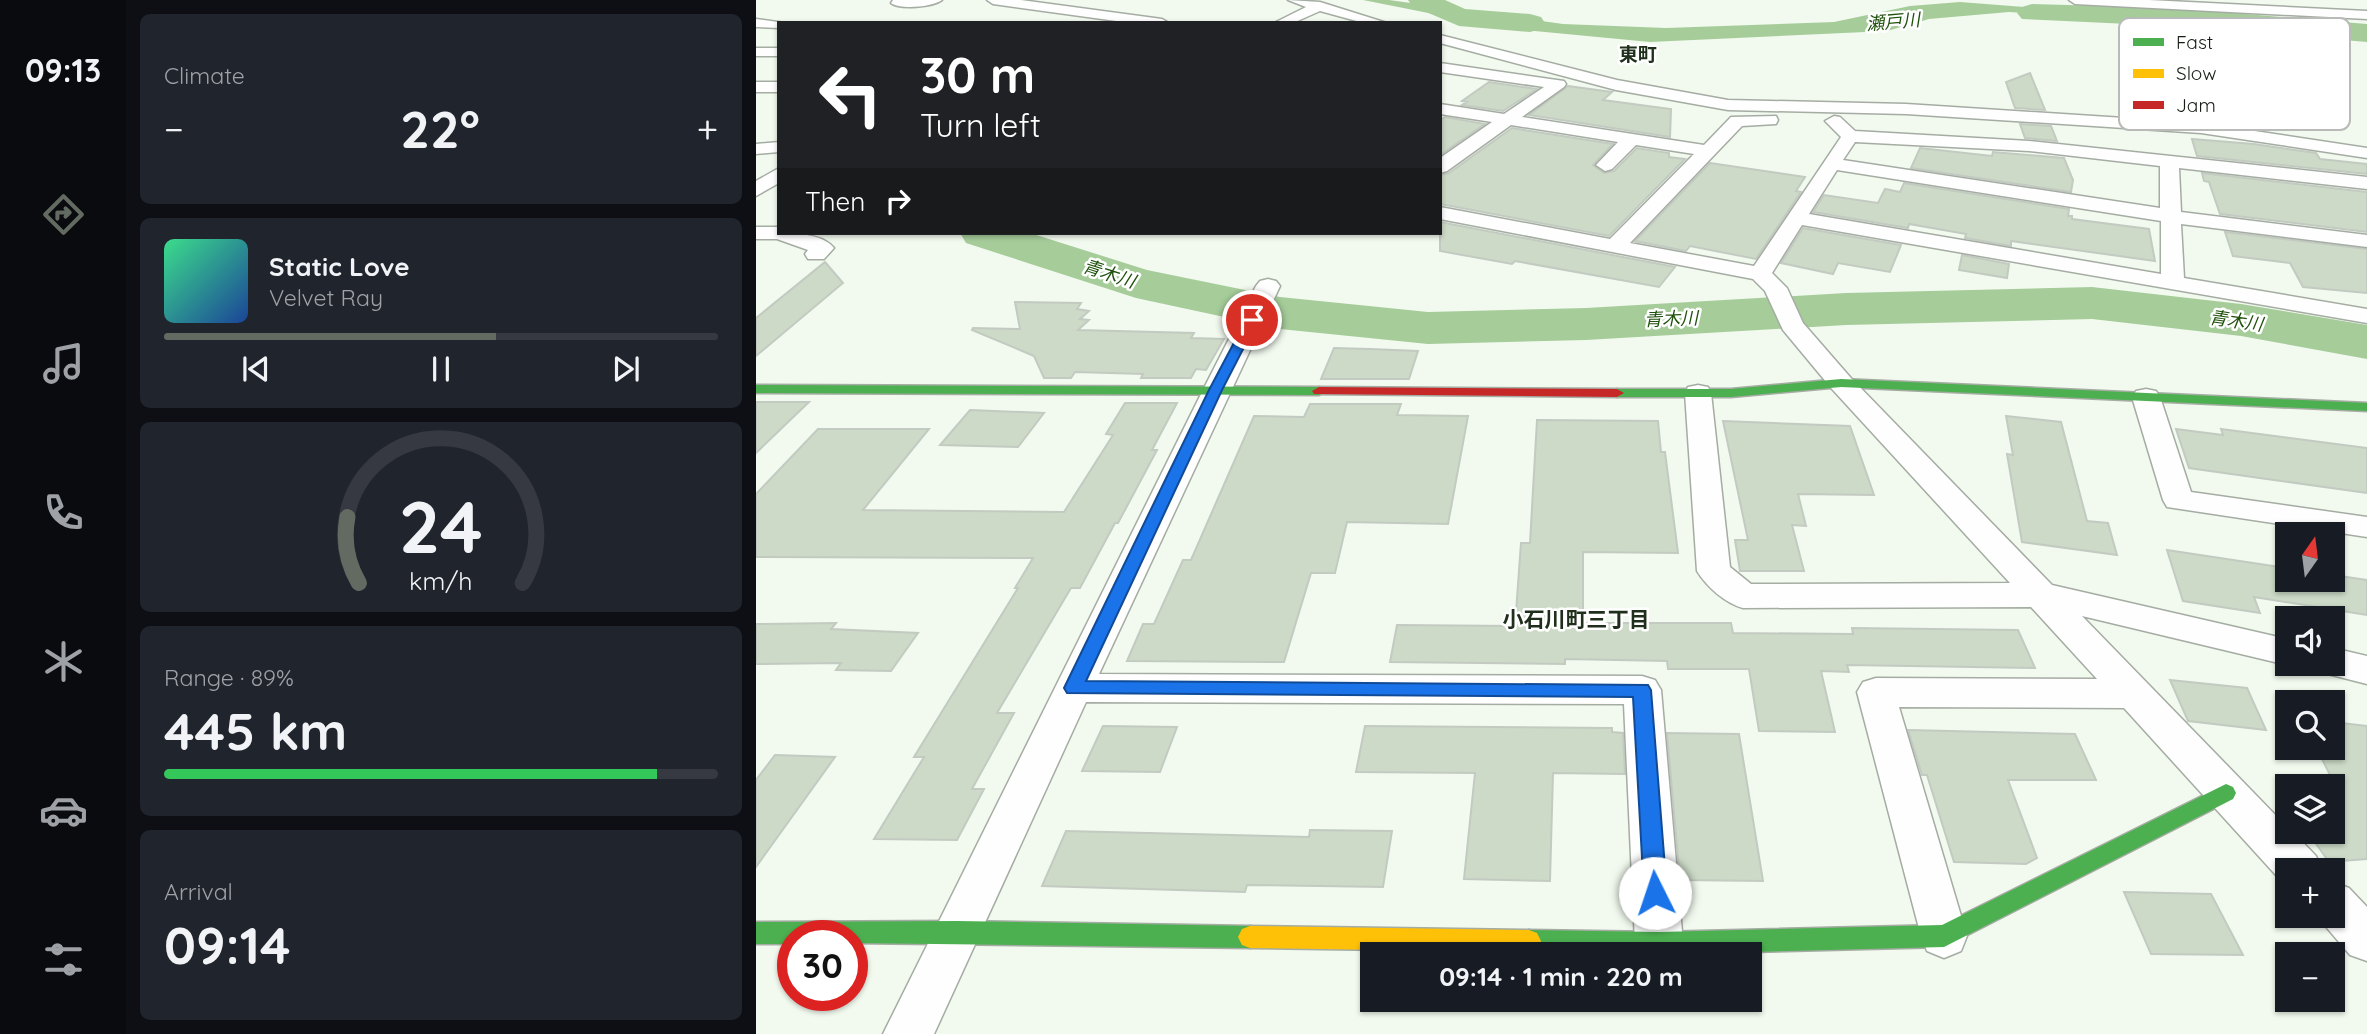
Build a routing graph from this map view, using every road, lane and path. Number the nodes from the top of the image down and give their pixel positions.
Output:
1 (936, 0) edge
2 (993, 0) edge
3 (1294, 0) edge
4 (2075, 0) edge
5 (896, 5) edge
6 (1320, 6) junction
7 (2367, 15) edge
8 (1147, 21) edge
9 (1286, 21) edge
10 (1373, 21) edge
11 (756, 23) edge
12 (777, 24) edge
13 (1442, 40) edge
14 (756, 52) edge
15 (777, 52) edge
16 (1442, 67) edge
17 (756, 87) edge
18 (777, 87) edge
19 (1718, 103) junction
20 (1442, 109) edge
21 (1506, 120) junction
22 (1745, 120) junction
23 (2119, 123) edge
24 (2214, 130) edge
25 (1850, 136) junction
26 (1632, 139) junction
27 (777, 147) edge
28 (756, 149) edge
29 (1707, 151) junction
30 (2367, 153) edge
31 (2169, 162) junction
32 (1832, 164) junction
33 (1605, 165) dead end
34 (1442, 166) edge
35 (777, 175) edge
36 (2367, 183) edge
37 (756, 190) edge
38 (1442, 213) edge
39 (2169, 216) junction
40 (1796, 218) junction
41 (756, 233) edge
42 (777, 233) edge
43 (785, 235) edge
44 (2367, 242) edge
45 (1615, 246) junction
46 (816, 254) dead end
47 (1767, 281) junction
48 (2173, 283) junction
49 (1268, 286) dead end
50 (2367, 316) edge
51 (1841, 383) junction
52 (756, 389) edge
53 (1216, 390) junction
54 (1698, 393) junction
55 (2147, 397) junction
56 (2367, 407) edge
57 (2367, 527) edge
58 (2044, 596) junction
59 (2275, 649) edge
60 (2345, 665) edge
61 (2367, 670) edge
62 (1073, 688) junction
63 (2135, 694) junction
64 (2227, 793) junction
65 (2289, 858) edge
66 (2345, 916) edge
67 (957, 932) junction
68 (756, 933) edge
69 (1944, 936) junction
70 (2367, 939) edge
71 (1595, 942) edge
72 (1659, 942) edge
73 (1700, 942) edge
74 (908, 1034) edge

1 - 5 street
2 - 8 street
3 - 6 street
4 - 7 street
6 - 9 street
6 - 10 street
11 - 12 street
13 - 19 street
14 - 15 street
16 - 21 street
17 - 18 street
19 - 22 street
19 - 23 street
20 - 21 street
21 - 26 street
21 - 34 street
22 - 25 street
22 - 29 street
24 - 30 street
25 - 31 street
25 - 32 street
26 - 29 street
26 - 33 street
27 - 28 street
29 - 45 street
31 - 36 street
31 - 39 street
32 - 39 street
32 - 40 street
35 - 37 street
38 - 45 street
39 - 44 street
39 - 48 street
40 - 47 street
40 - 48 street
41 - 42 street
43 - 46 street
45 - 47 street
47 - 51 street
48 - 50 street
49 - 53 street
51 - 54 street
51 - 55 street
51 - 58 street
52 - 53 street
53 - 54 street
53 - 62 street
54 - 58 street
55 - 56 street
55 - 57 street
58 - 59 street
58 - 63 street
60 - 61 street
62 - 67 street
62 - 72 street
63 - 64 street
63 - 69 street
64 - 65 street
64 - 69 street
66 - 70 street
67 - 68 street
67 - 71 street
67 - 74 street
69 - 73 street

